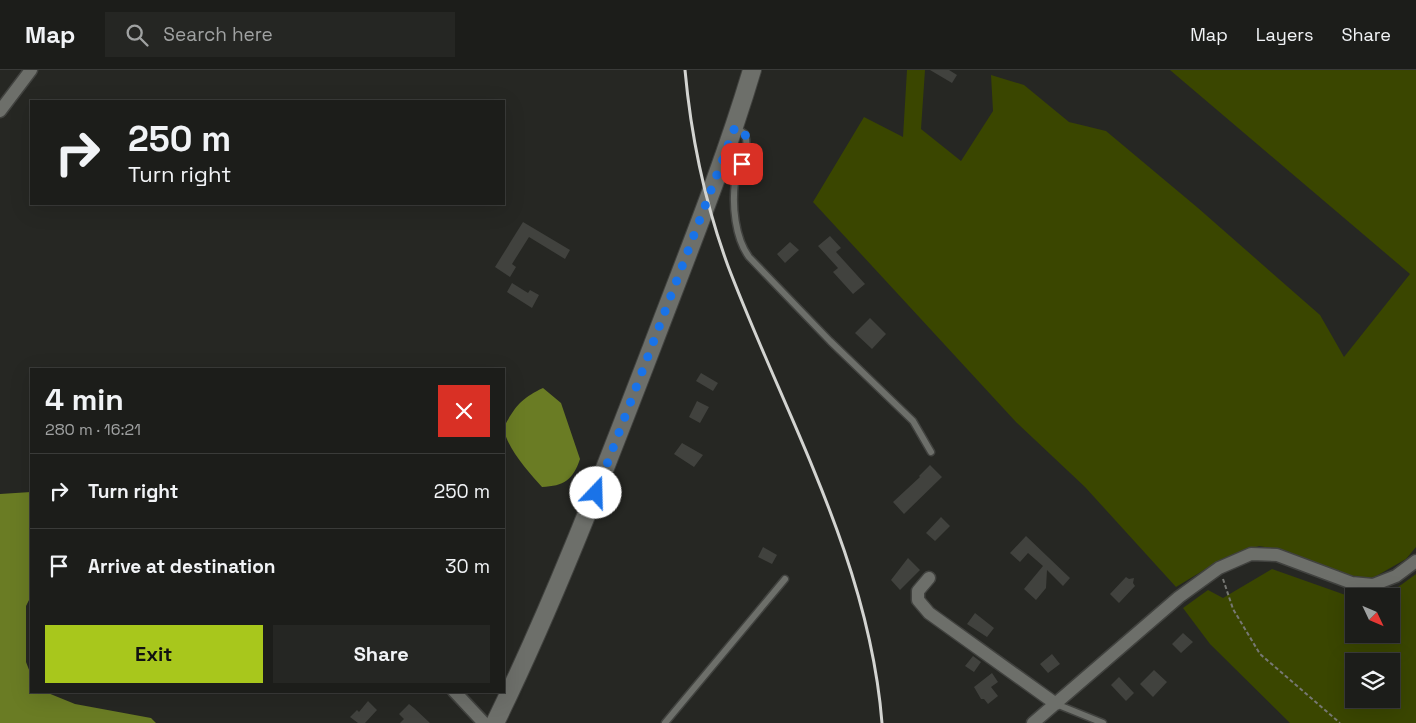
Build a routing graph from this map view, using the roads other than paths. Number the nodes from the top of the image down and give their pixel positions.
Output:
1 (31, 70) edge
2 (752, 70) edge
3 (0, 112) edge
4 (735, 127) junction
5 (931, 452) dead end
6 (1416, 561) edge
7 (929, 578) dead end
8 (785, 579) dead end
9 (456, 693) edge
10 (1056, 704) junction
11 (484, 723) edge
12 (495, 723) edge
13 (666, 723) edge
14 (1033, 723) edge
15 (1103, 723) edge

1 - 3 street
2 - 4 street
4 - 5 lane
4 - 12 street
6 - 10 street
7 - 10 street
8 - 13 lane
9 - 11 street
10 - 14 street
10 - 15 lane

